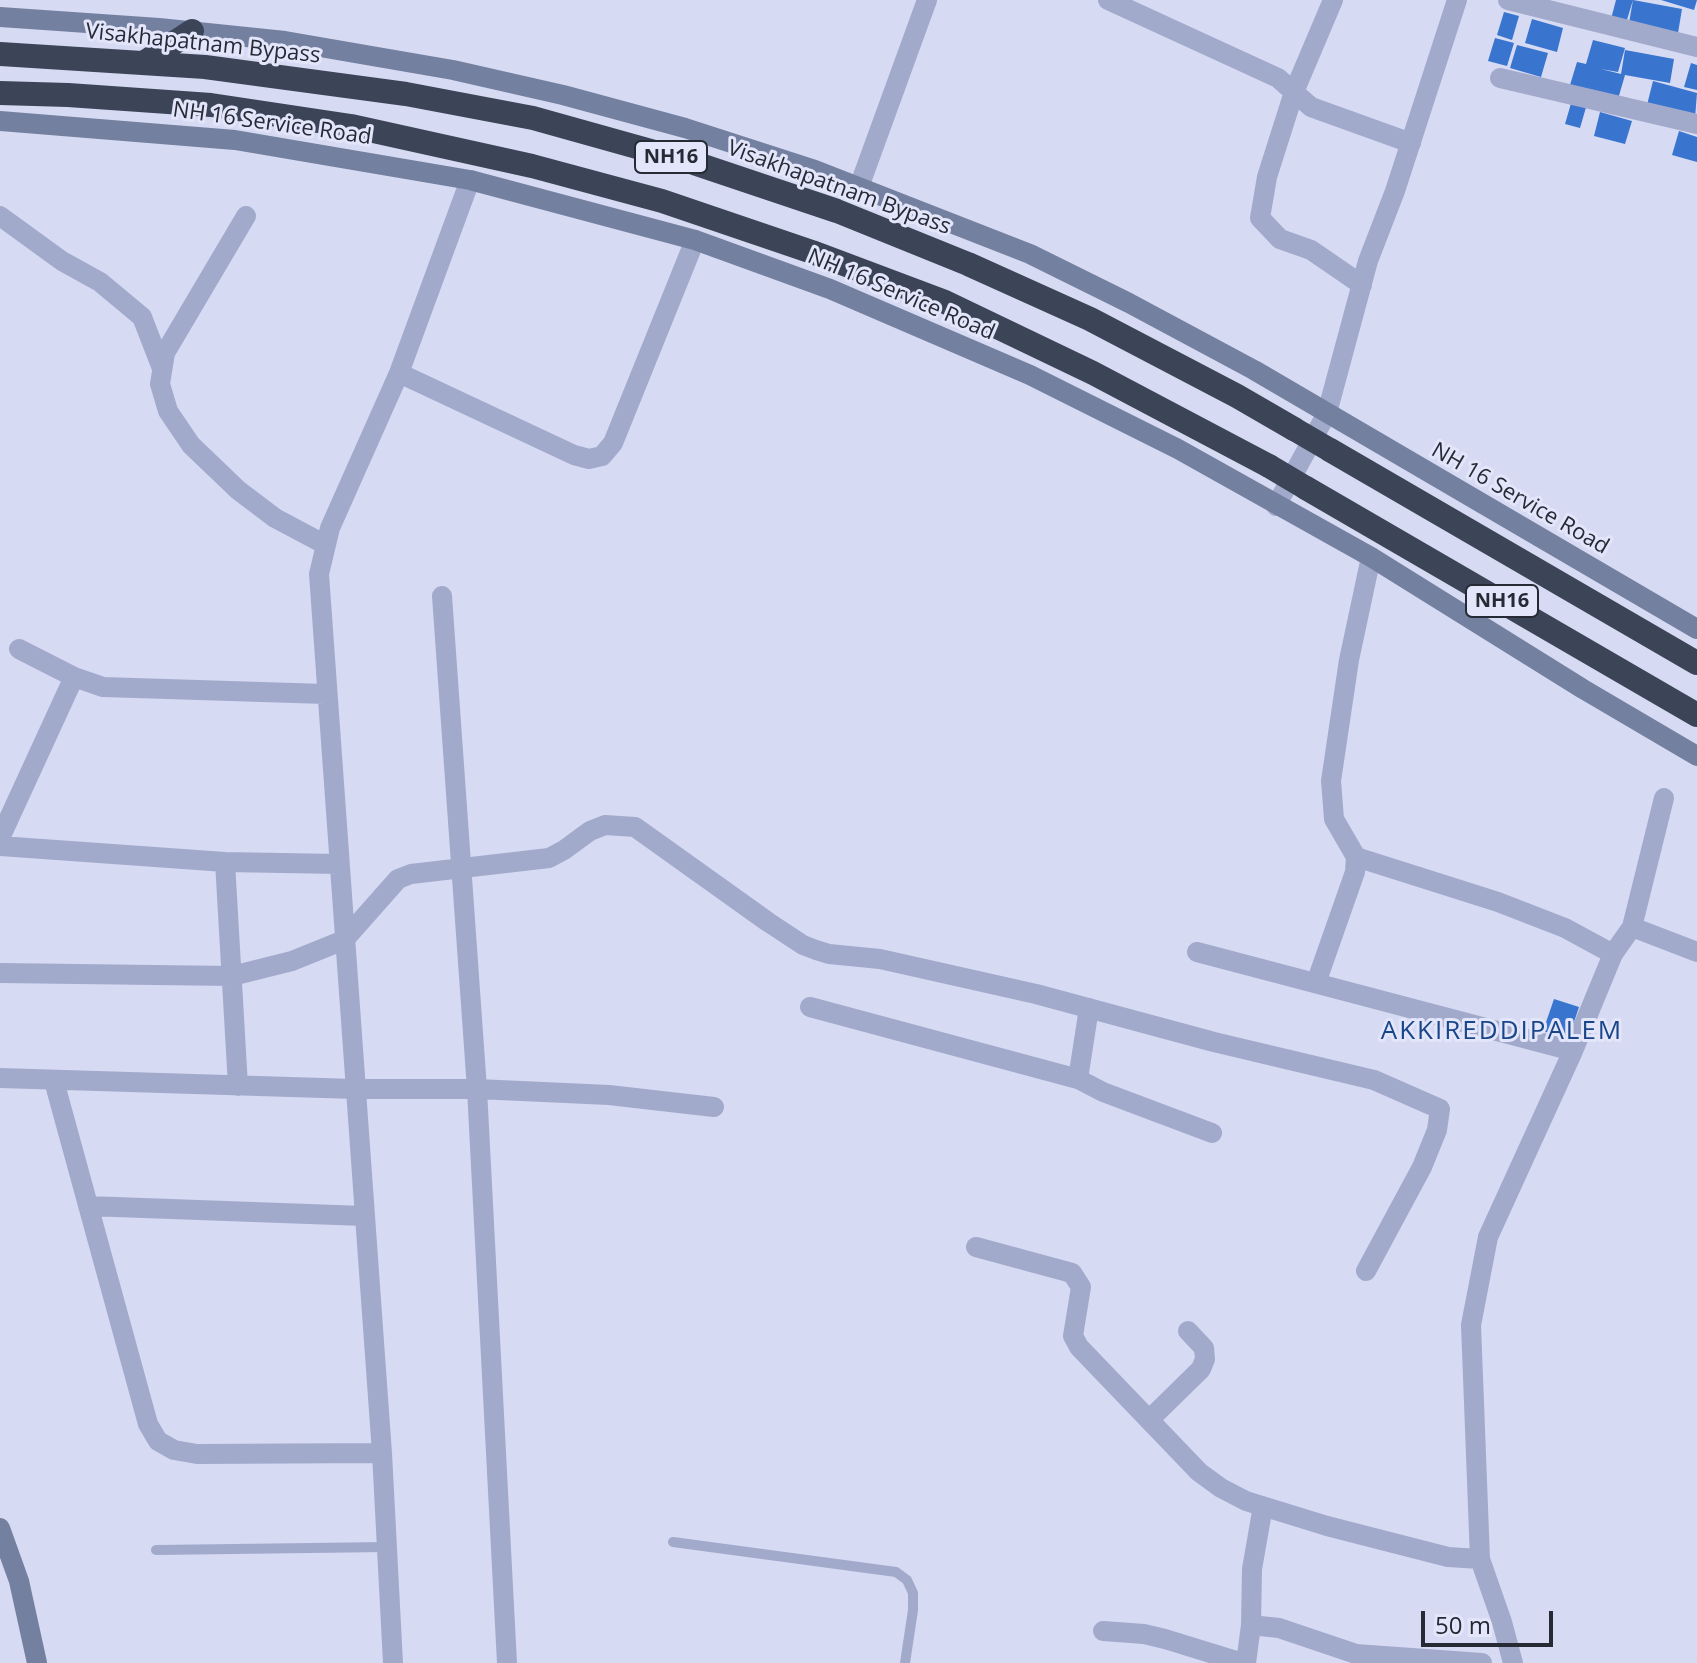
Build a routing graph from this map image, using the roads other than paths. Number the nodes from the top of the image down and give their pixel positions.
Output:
1 (927, 0) edge
2 (1108, 0) edge
3 (1333, 0) edge
4 (1457, 0) edge
5 (1508, 0) edge
6 (0, 17) edge
7 (192, 31) junction
8 (1697, 47) edge
9 (0, 54) edge
10 (145, 62) junction
11 (1500, 78) dead end
12 (1294, 92) junction
13 (0, 93) edge
14 (0, 121) edge
15 (1697, 124) edge
16 (1411, 143) junction
17 (470, 180) junction
18 (859, 187) junction
19 (0, 216) edge
20 (246, 216) dead end
21 (695, 240) junction
22 (1362, 285) junction
23 (161, 366) junction
24 (399, 373) junction
25 (1327, 413) junction
26 (1276, 506) junction
27 (324, 544) junction
28 (1371, 557) junction
29 (442, 596) dead end
30 (1697, 629) edge
31 (19, 649) dead end
32 (1697, 663) edge
33 (74, 677) junction
34 (325, 694) junction
35 (1697, 715) edge
36 (1697, 756) edge
37 (1664, 798) dead end
38 (0, 838) edge
39 (0, 846) edge
40 (1356, 857) junction
41 (225, 862) junction
42 (338, 864) junction
43 (461, 867) junction
44 (1632, 927) junction
45 (344, 940) junction
46 (1197, 952) dead end
47 (1697, 952) edge
48 (1613, 954) junction
49 (0, 973) edge
50 (232, 976) junction
51 (1316, 983) junction
52 (810, 1007) dead end
53 (1089, 1008) junction
54 (1573, 1051) junction
55 (0, 1078) edge
56 (1078, 1079) junction
57 (54, 1081) junction
58 (238, 1086) junction
59 (355, 1089) junction
60 (477, 1089) junction
61 (714, 1107) dead end
62 (1212, 1133) dead end
63 (88, 1206) junction
64 (364, 1216) junction
65 (976, 1247) dead end
66 (1366, 1271) dead end
67 (1188, 1331) dead end
68 (1149, 1420) junction
69 (382, 1453) junction
70 (1263, 1506) junction
71 (0, 1528) edge
72 (673, 1542) dead end
73 (387, 1547) junction
74 (156, 1550) dead end
75 (1480, 1559) junction
76 (1251, 1625) junction
77 (1103, 1631) dead end
78 (37, 1663) edge
79 (393, 1663) edge
80 (507, 1663) edge
81 (905, 1663) edge
82 (1245, 1663) edge
83 (1482, 1663) edge
84 (1513, 1663) edge

1 - 18 street
2 - 12 street
3 - 12 street
4 - 16 street
5 - 8 street
6 - 7 street, NH 16 Service Road
7 - 10 highway
7 - 18 street, NH 16 Service Road
9 - 10 highway, Visakhapatnam Bypass / NH16
10 - 32 highway, Visakhapatnam Bypass / NH16, bridge
11 - 15 street
12 - 16 street
12 - 22 street
13 - 35 highway, NH16, bridge
14 - 17 street, NH 16 Service Road
16 - 22 street
17 - 21 street, NH 16 Service Road
17 - 24 street
18 - 25 street, NH 16 Service Road
19 - 23 street
20 - 23 street
21 - 24 street
21 - 26 street, NH 16 Service Road
22 - 25 street
23 - 27 street
24 - 27 street
25 - 26 street
25 - 30 street, NH 16 Service Road
26 - 28 street, NH 16 Service Road
27 - 34 street
28 - 36 street, NH 16 Service Road
28 - 40 street
29 - 43 street
31 - 33 street
33 - 34 street
33 - 38 street
34 - 42 street
37 - 44 street
39 - 41 street
40 - 48 street
40 - 51 street
41 - 42 street
41 - 50 street
42 - 45 street
43 - 45 street
43 - 53 street
43 - 60 street
44 - 47 street
44 - 48 street
45 - 50 street
45 - 59 street
46 - 51 street
48 - 54 street
49 - 50 street
50 - 58 street
51 - 54 street
52 - 56 street
53 - 56 street
53 - 66 street
54 - 75 street
55 - 57 street
56 - 62 street
57 - 58 street
57 - 63 street
58 - 59 street
59 - 60 street
59 - 64 street
60 - 61 street
60 - 80 street
63 - 64 street
63 - 69 street
64 - 69 street
65 - 68 street
67 - 68 street
68 - 70 street
69 - 73 street
70 - 75 street
70 - 76 street
71 - 78 street
72 - 81 lane
73 - 74 lane
73 - 79 street
75 - 84 street
76 - 82 street
76 - 83 street
77 - 82 street

